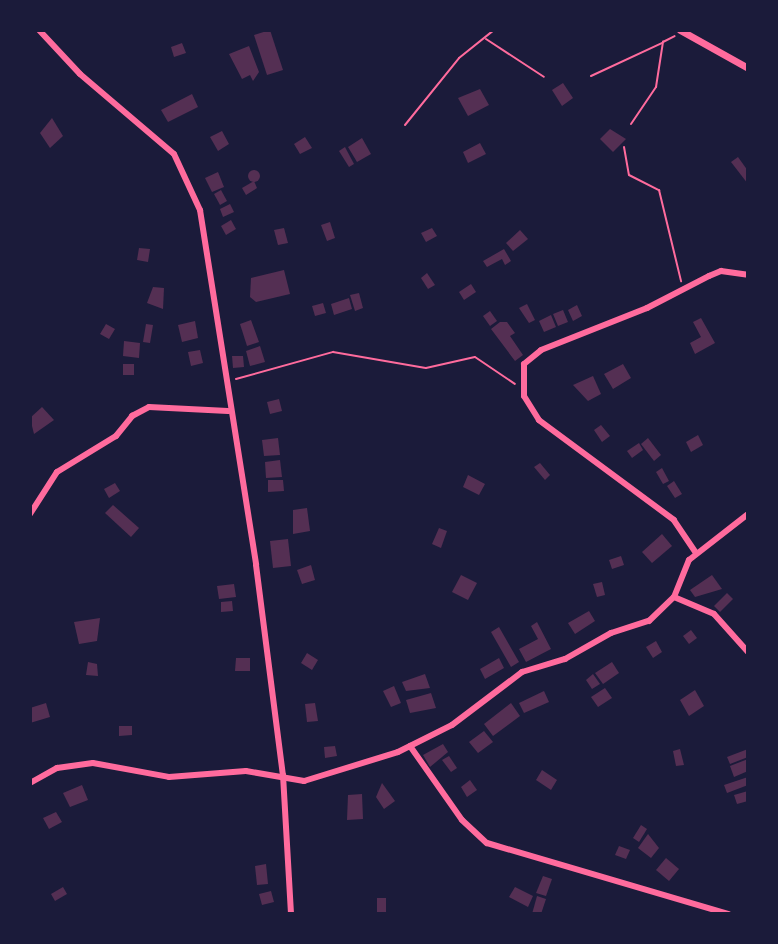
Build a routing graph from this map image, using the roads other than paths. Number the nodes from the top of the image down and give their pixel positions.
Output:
1 (39, 30) edge
2 (682, 31) edge
3 (748, 68) edge
4 (748, 275) edge
5 (228, 411) junction
6 (30, 514) edge
7 (748, 514) edge
8 (696, 553) junction
9 (674, 597) junction
10 (748, 652) edge
11 (410, 746) junction
12 (283, 775) junction
13 (30, 783) edge
14 (291, 914) edge
15 (729, 914) edge

1 - 5 street
2 - 3 street
4 - 8 street
5 - 6 street
5 - 12 street
7 - 8 street
8 - 9 street
9 - 10 street
9 - 11 street
11 - 12 street
11 - 15 street
12 - 13 street
12 - 14 street

